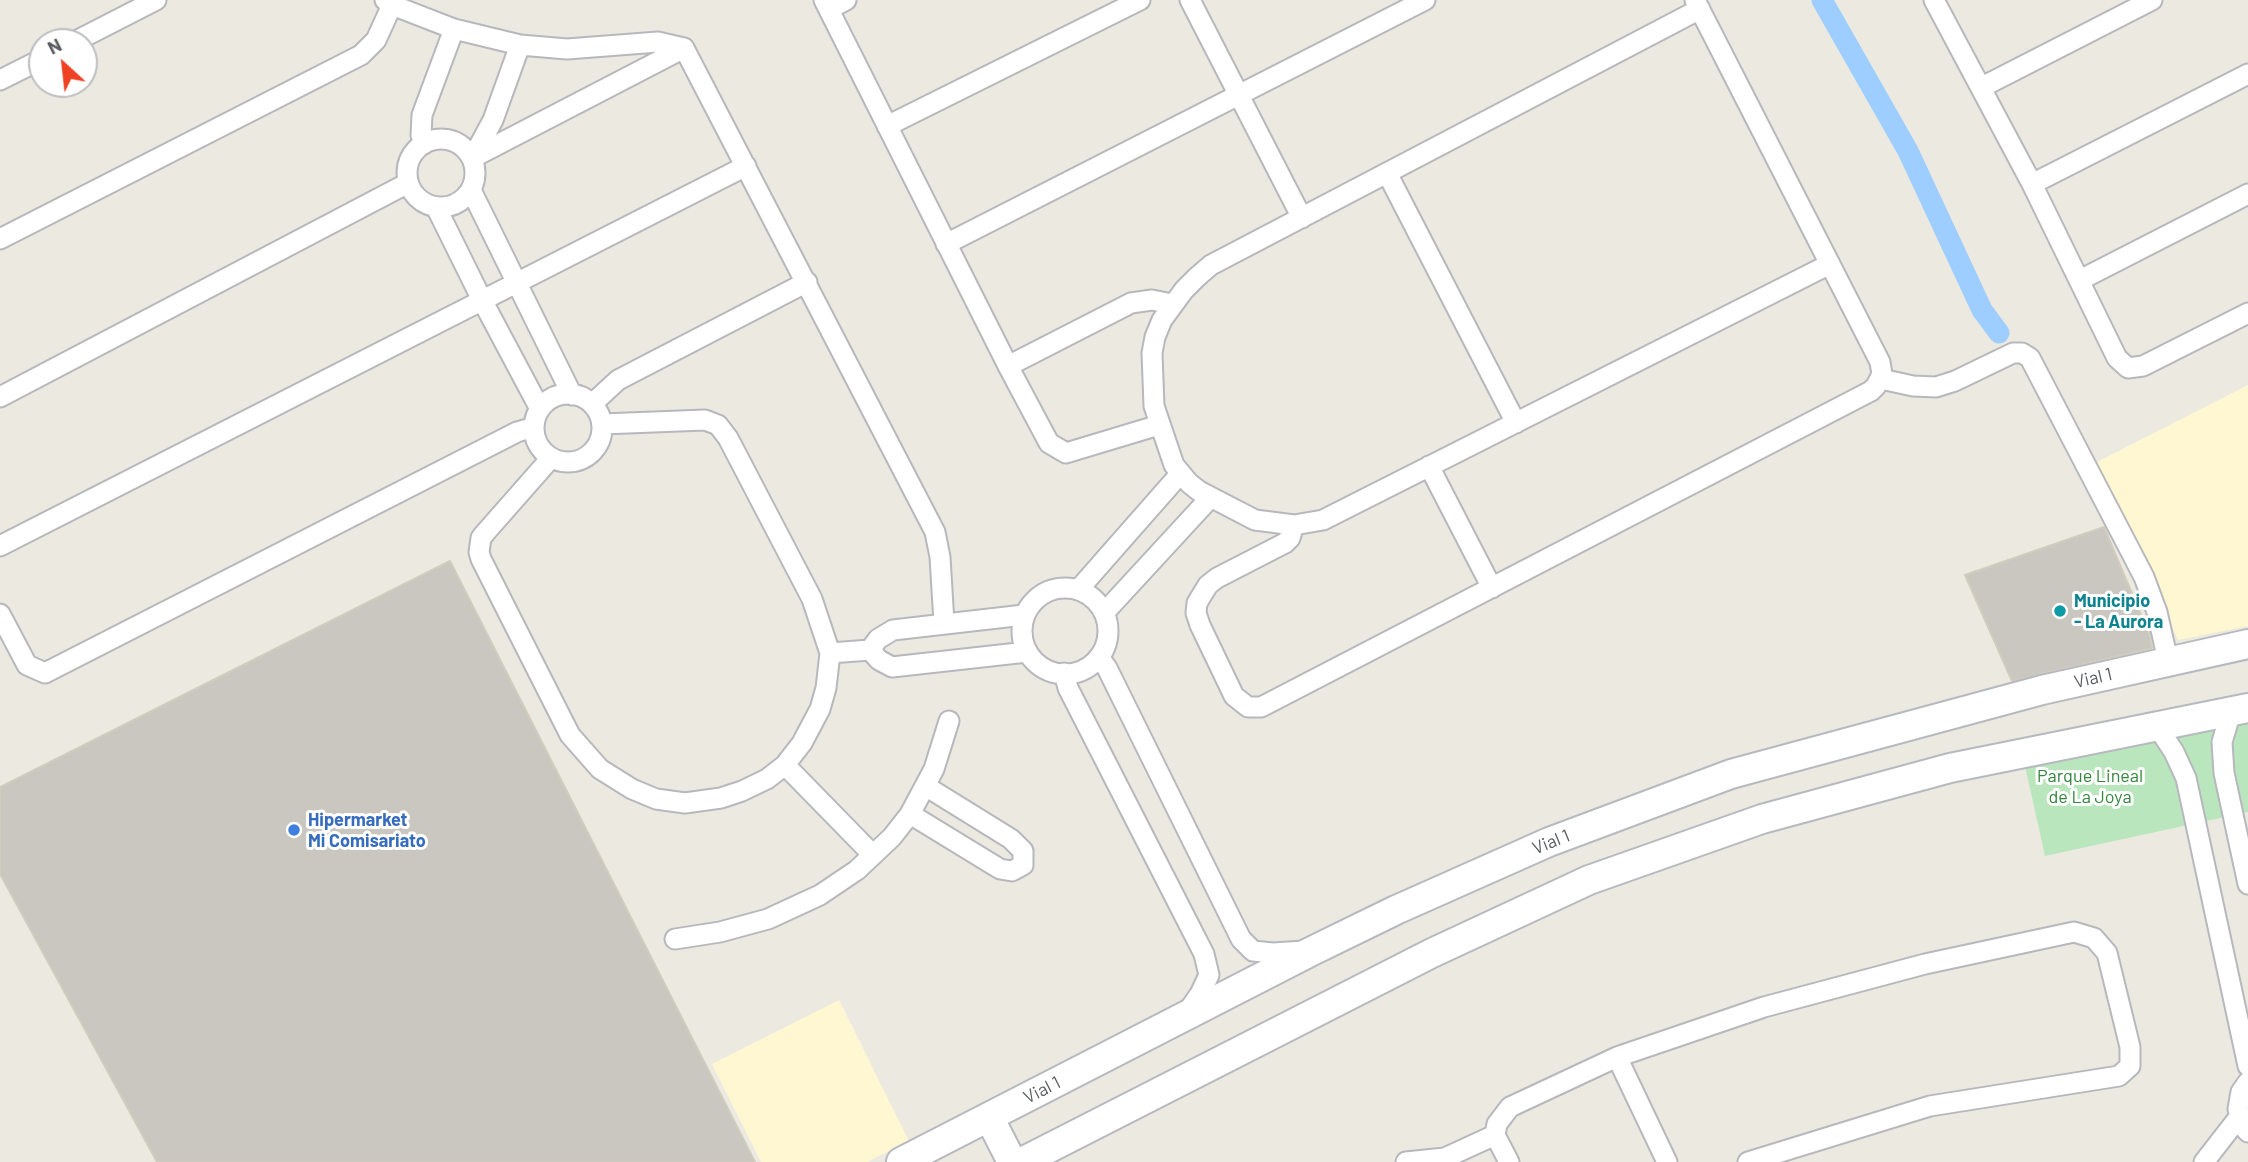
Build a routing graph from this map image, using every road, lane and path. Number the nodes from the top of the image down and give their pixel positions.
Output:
1 (156, 0) edge
2 (1140, 0) edge
3 (1189, 0) edge
4 (1426, 0) edge
5 (1934, 0) edge
6 (2152, 0) edge
7 (388, 3) edge
8 (833, 3) edge
9 (1698, 5) edge
10 (454, 29) junction
11 (98, 30) edge
12 (520, 45) junction
13 (684, 48) junction
14 (28, 65) edge
15 (2248, 74) edge
16 (0, 80) edge
17 (1982, 88) junction
18 (1238, 95) junction
19 (887, 126) junction
20 (424, 144) junction
21 (472, 158) junction
22 (746, 166) junction
23 (1387, 173) junction
24 (408, 183) junction
25 (2032, 184) junction
26 (471, 190) junction
27 (2248, 194) edge
28 (436, 207) junction
29 (1302, 218) junction
30 (0, 239) edge
31 (946, 244) junction
32 (1830, 264) junction
33 (2080, 280) junction
34 (807, 282) junction
35 (517, 283) junction
36 (482, 300) junction
37 (1172, 304) junction
38 (2248, 313) edge
39 (1007, 366) junction
40 (1881, 379) junction
41 (572, 395) junction
42 (0, 397) edge
43 (592, 404) junction
44 (537, 418) junction
45 (1516, 423) junction
46 (602, 424) junction
47 (1159, 425) junction
48 (551, 458) junction
49 (1429, 466) junction
50 (1180, 474) junction
51 (1210, 498) junction
52 (1294, 525) junction
53 (0, 546) edge
54 (1492, 587) junction
55 (1078, 590) junction
56 (1104, 613) junction
57 (0, 614) edge
58 (1024, 615) junction
59 (944, 623) junction
60 (2248, 644) edge
61 (870, 650) junction
62 (1027, 652) junction
63 (830, 653) junction
64 (1099, 657) junction
65 (2168, 661) junction
66 (1064, 673) junction
67 (2240, 710) edge
68 (949, 721) dead end
69 (2157, 726) junction
70 (785, 765) junction
71 (927, 787) junction
72 (910, 814) junction
73 (873, 855) junction
74 (2248, 884) edge
75 (675, 939) dead end
76 (1312, 951) junction
77 (1184, 1016) junction
78 (1617, 1056) junction
79 (2248, 1066) edge
80 (2248, 1082) edge
81 (989, 1117) junction
82 (2244, 1124) edge
83 (1494, 1135) junction
84 (1446, 1160) edge
85 (901, 1162) edge
86 (1012, 1162) edge
87 (1022, 1162) edge
88 (1406, 1162) edge
89 (1508, 1162) edge
90 (1668, 1162) edge
91 (1748, 1162) edge
92 (2204, 1162) edge

1 - 11 street
2 - 19 street
3 - 18 street
4 - 18 street
5 - 17 street
6 - 17 street
7 - 10 street
7 - 30 street
8 - 19 street
9 - 23 street
9 - 32 street
10 - 12 street
10 - 20 street
12 - 13 street
12 - 21 street
13 - 21 street
13 - 22 street
14 - 16 street
15 - 25 street
17 - 25 street
18 - 29 street
18 - 31 street
19 - 31 street
20 - 21 street
20 - 24 street
21 - 26 street
22 - 34 street
22 - 35 street
23 - 29 street
23 - 45 street
24 - 28 street
24 - 42 street
25 - 33 street
26 - 28 street
26 - 35 street
27 - 33 street
28 - 36 street
29 - 37 street
31 - 39 street
32 - 40 street
32 - 45 street
33 - 38 street
34 - 43 street
34 - 59 street
35 - 36 street
35 - 41 street
36 - 44 street
36 - 53 street
37 - 39 street
37 - 47 street
39 - 47 street
40 - 54 street
40 - 65 street
41 - 43 street
41 - 44 street
43 - 46 street
44 - 48 street
44 - 57 street
45 - 49 street
46 - 48 street
46 - 63 street
47 - 50 street
48 - 70 street
49 - 52 street
49 - 54 street
50 - 51 street
50 - 55 street
51 - 52 street
51 - 56 street
52 - 54 street
55 - 56 street
55 - 58 street
56 - 64 street
58 - 59 street
58 - 62 street
59 - 61 street
60 - 65 street, Vial 1
61 - 62 street
61 - 63 street
62 - 66 street
63 - 70 street
64 - 66 street
64 - 76 street
65 - 76 street, Vial 1
66 - 77 street
67 - 69 street
67 - 74 street
68 - 71 street
69 - 79 street
69 - 87 street
70 - 73 street
71 - 72 street
71 - 72 street
72 - 73 street
73 - 75 street
76 - 77 street, Vial 1
77 - 81 street, Vial 1
78 - 83 street
78 - 90 street
78 - 91 street
80 - 82 street
81 - 85 street, Vial 1
81 - 86 street
82 - 92 street
83 - 84 street
83 - 89 street
84 - 88 street

